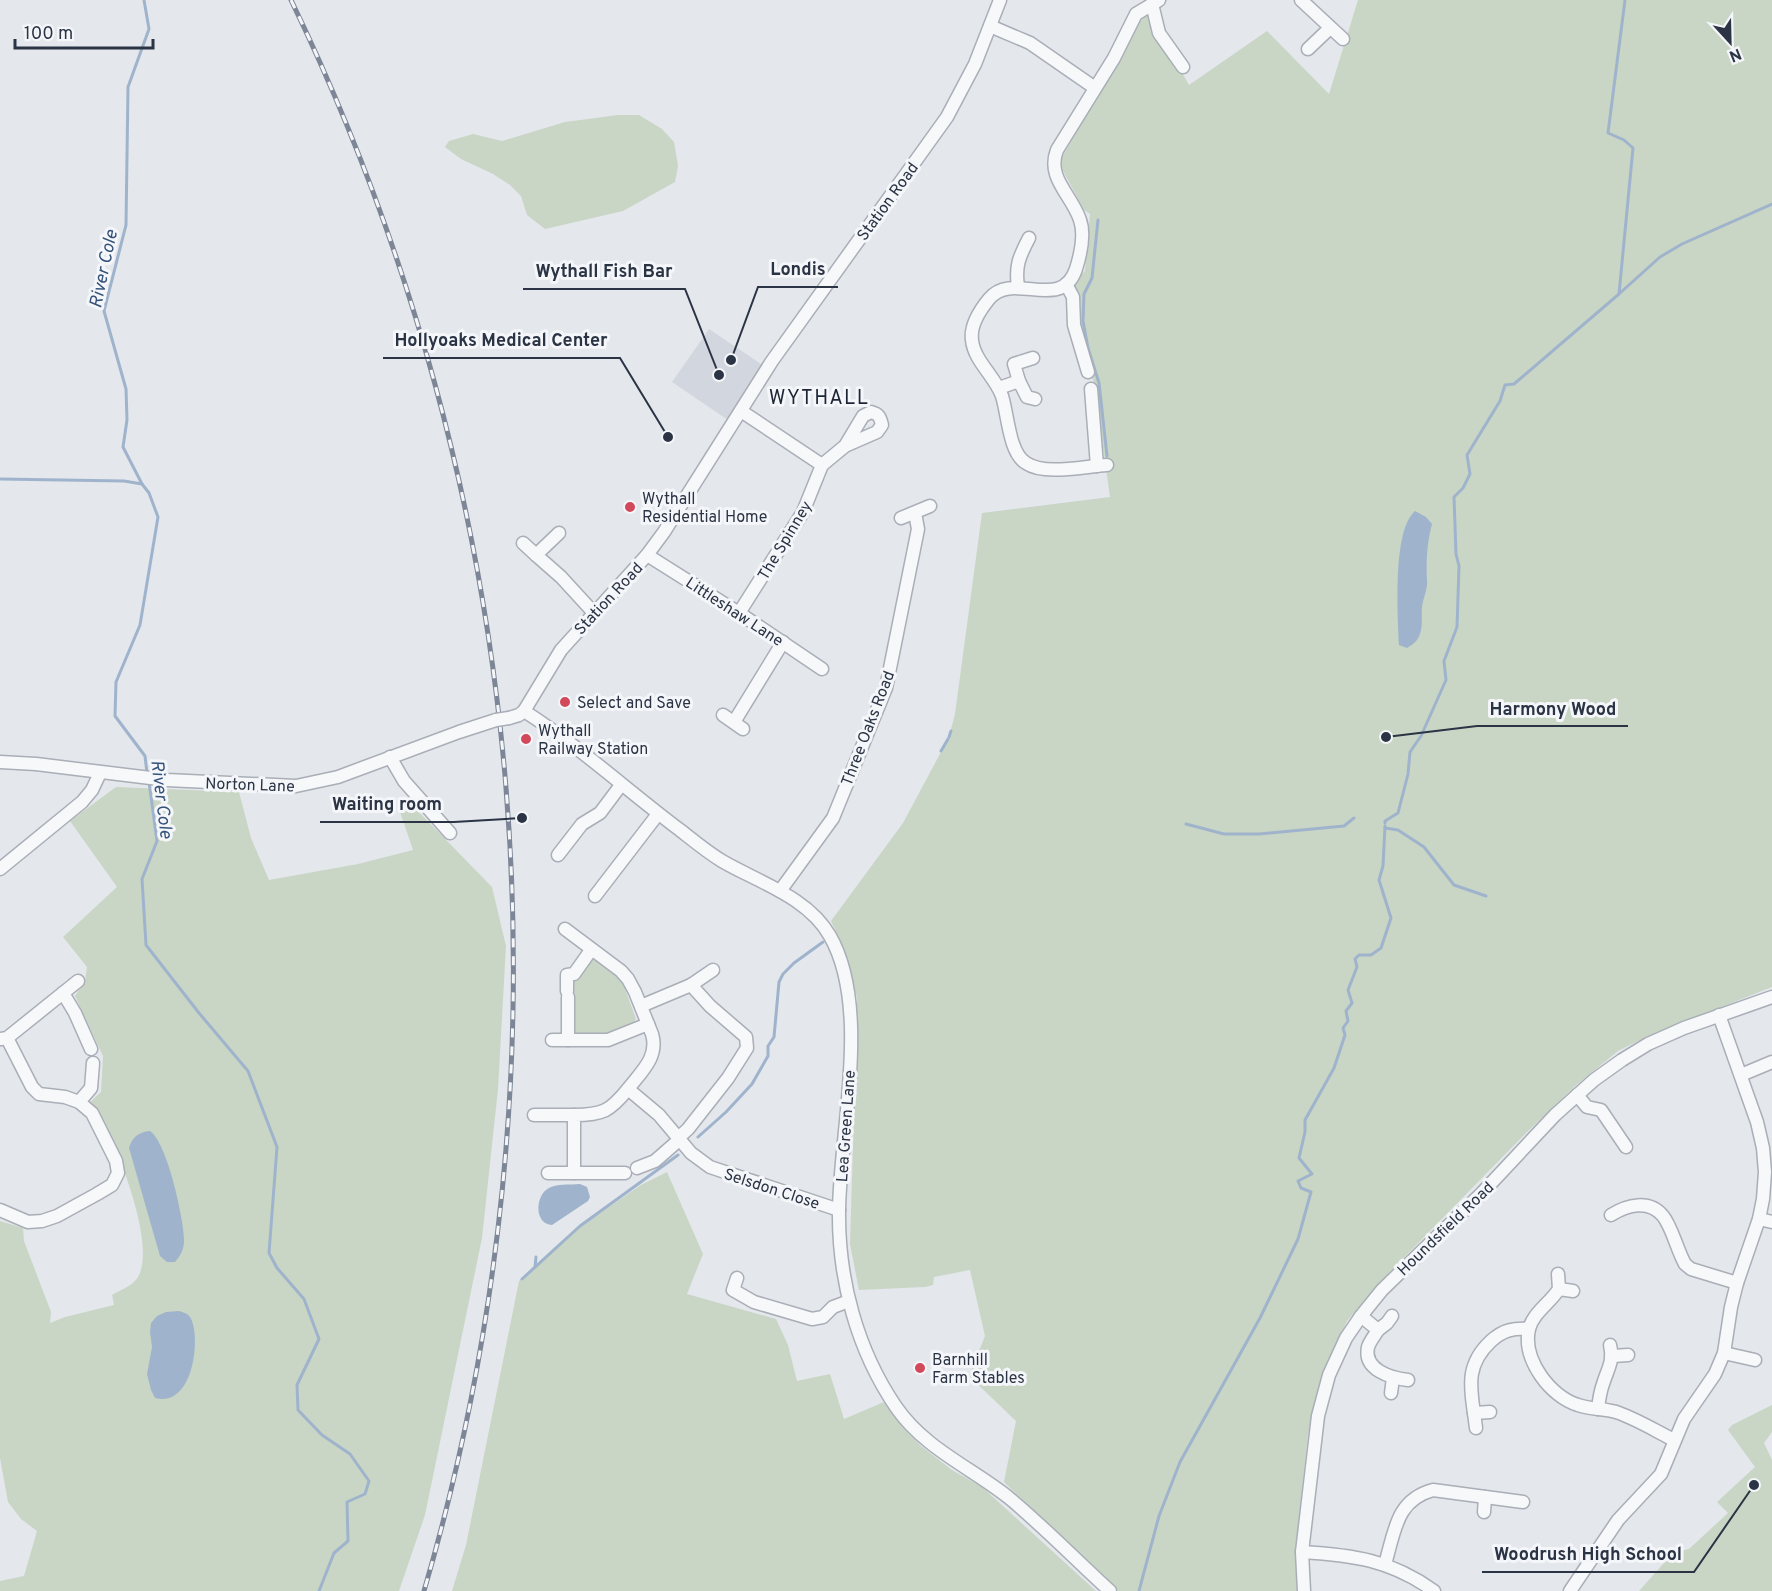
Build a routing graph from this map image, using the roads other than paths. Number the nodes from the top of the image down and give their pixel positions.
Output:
1 (1000, 0) edge
2 (1301, 0) edge
3 (1155, 2) edge
4 (990, 26) junction
5 (1329, 28) junction
6 (1343, 39) dead end
7 (1308, 49) dead end
8 (1184, 67) dead end
9 (1095, 88) junction
10 (1029, 238) dead end
11 (1066, 284) junction
12 (1018, 287) junction
13 (1033, 358) dead end
14 (1088, 372) dead end
15 (1019, 381) junction
16 (999, 388) junction
17 (1091, 389) dead end
18 (1035, 399) dead end
19 (741, 411) junction
20 (845, 446) dead end
21 (822, 465) junction
22 (930, 506) dead end
23 (915, 513) junction
24 (901, 518) dead end
25 (559, 533) dead end
26 (523, 543) dead end
27 (536, 555) junction
28 (647, 555) junction
29 (594, 613) junction
30 (740, 613) junction
31 (783, 642) junction
32 (822, 669) dead end
33 (524, 711) junction
34 (733, 722) dead end
35 (390, 757) junction
36 (0, 762) edge
37 (100, 773) junction
38 (621, 785) junction
39 (658, 814) junction
40 (450, 833) dead end
41 (558, 855) dead end
42 (0, 869) edge
43 (780, 891) junction
44 (595, 896) dead end
45 (565, 928) dead end
46 (591, 950) junction
47 (713, 970) dead end
48 (78, 981) dead end
49 (691, 985) junction
50 (63, 993) junction
51 (1772, 997) edge
52 (641, 1006) junction
53 (1719, 1015) junction
54 (648, 1024) junction
55 (4, 1039) edge
56 (552, 1040) dead end
57 (568, 1040) junction
58 (91, 1049) dead end
59 (1772, 1062) edge
60 (93, 1063) dead end
61 (1741, 1075) junction
62 (628, 1089) junction
63 (1577, 1095) junction
64 (80, 1102) junction
65 (534, 1115) dead end
66 (574, 1116) junction
67 (679, 1139) junction
68 (1626, 1147) dead end
69 (637, 1168) dead end
70 (548, 1173) dead end
71 (574, 1173) junction
72 (625, 1173) dead end
73 (0, 1210) edge
74 (839, 1210) junction
75 (1611, 1215) dead end
76 (1759, 1219) junction
77 (1772, 1222) edge
78 (1558, 1274) dead end
79 (737, 1278) dead end
80 (1737, 1283) junction
81 (1559, 1288) junction
82 (1573, 1291) dead end
83 (849, 1301) junction
84 (1361, 1316) junction
85 (1392, 1316) dead end
86 (1529, 1329) junction
87 (1378, 1330) junction
88 (1724, 1353) junction
89 (1628, 1355) dead end
90 (1755, 1360) dead end
91 (1393, 1378) junction
92 (1408, 1380) dead end
93 (1391, 1393) dead end
94 (1598, 1409) junction
95 (1490, 1412) dead end
96 (1474, 1413) junction
97 (1476, 1428) dead end
98 (1674, 1440) junction
99 (1485, 1497) junction
100 (1523, 1502) dead end
101 (1484, 1512) dead end
102 (1302, 1552) junction
103 (1385, 1564) junction
104 (1110, 1591) edge
105 (1304, 1591) edge
106 (1434, 1591) edge
107 (1570, 1591) edge

1 - 4 street, Station Road
2 - 5 street
3 - 8 street
3 - 9 street
4 - 9 street
4 - 19 street, Station Road
5 - 6 street
5 - 7 street
9 - 11 street
10 - 12 street
11 - 12 street
11 - 14 street
12 - 16 street
13 - 15 street
15 - 16 street
15 - 18 street
16 - 17 street
19 - 21 street
19 - 28 street, Station Road
20 - 21 street, The Spinney
21 - 30 street, The Spinney
22 - 23 street
23 - 24 street
23 - 43 street, Three Oaks Road
25 - 27 street
26 - 27 street
27 - 29 street
28 - 29 street, Station Road
28 - 30 street, Littleshaw Lane
29 - 33 street, Station Road
30 - 31 street, Littleshaw Lane
31 - 32 street, Littleshaw Lane
31 - 34 street
33 - 35 street, Norton Lane
33 - 38 street, Lea Green Lane
35 - 37 street, Norton Lane
35 - 40 street
36 - 37 street, Norton Lane
37 - 42 street
38 - 39 street, Lea Green Lane
38 - 41 street
39 - 43 street, Lea Green Lane
39 - 44 street
43 - 74 street, Lea Green Lane
45 - 46 street
46 - 52 street
46 - 57 street
47 - 49 street
48 - 50 street
49 - 52 street
49 - 67 street
50 - 55 street
50 - 58 street
51 - 53 street, Houndsfield Road
52 - 54 street
53 - 61 street
53 - 63 street, Houndsfield Road
54 - 57 street
54 - 62 street
55 - 64 street
56 - 57 street
59 - 61 street
60 - 64 street
61 - 76 street
62 - 66 street
62 - 67 street, Selsdon Close
63 - 68 street
63 - 84 street, Houndsfield Road
64 - 73 street
65 - 66 street
66 - 71 street
67 - 69 street
67 - 74 street, Selsdon Close
70 - 71 street
71 - 72 street
74 - 83 street, Lea Green Lane
75 - 80 street
76 - 77 street
76 - 80 street
78 - 81 street
79 - 83 street
80 - 88 street
81 - 82 street
81 - 86 street
83 - 104 street, Lea Green Lane
84 - 87 street
84 - 102 street, Houndsfield Road
85 - 87 street
86 - 94 street
86 - 96 street
87 - 91 street
88 - 90 street
88 - 98 street
89 - 94 street
91 - 92 street
91 - 93 street
94 - 98 street
95 - 96 street
96 - 97 street
98 - 107 street
99 - 100 street
99 - 101 street
99 - 103 street
102 - 103 street
102 - 105 street, Houndsfield Road
103 - 106 street

